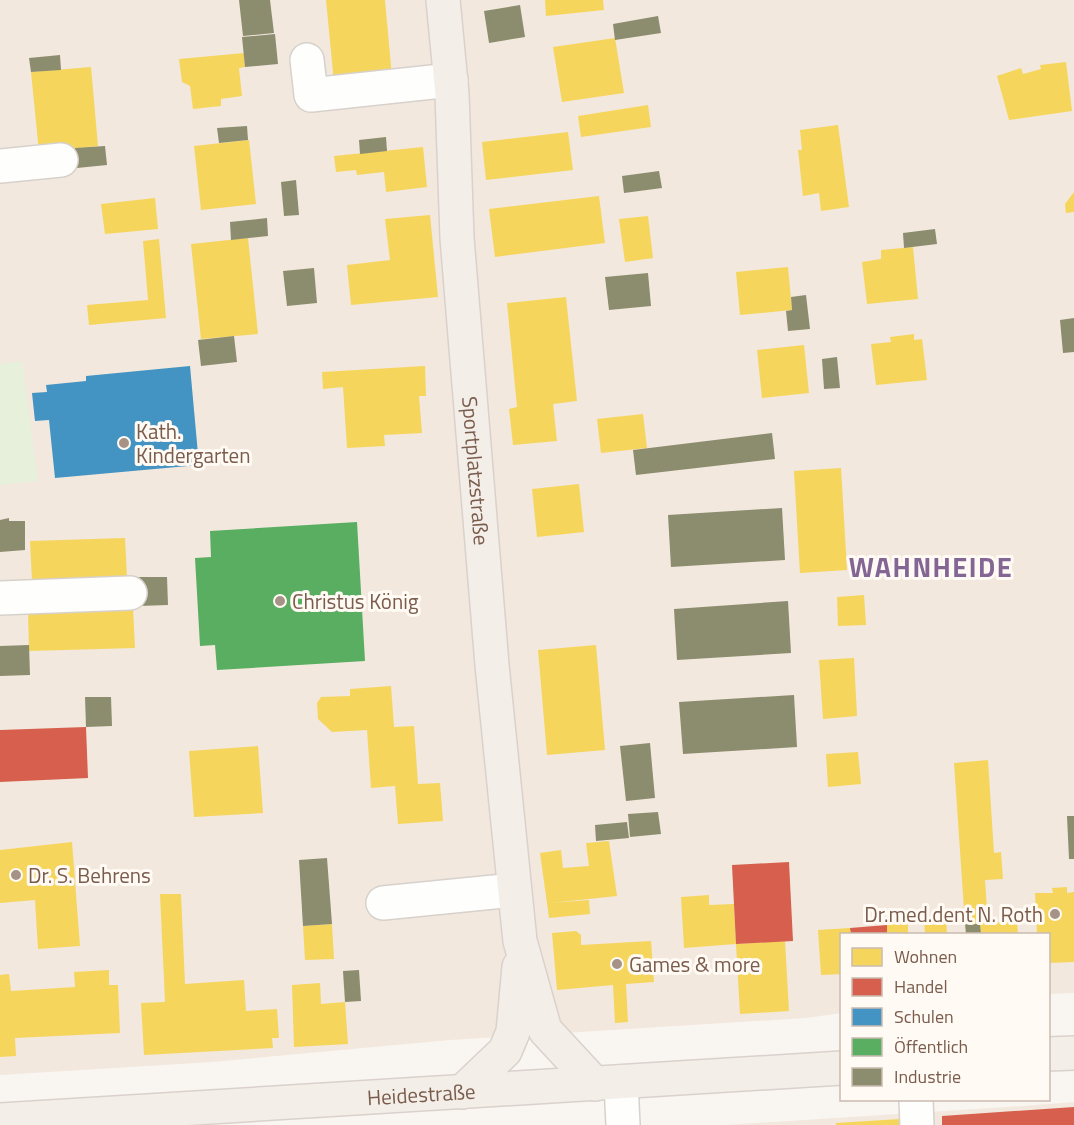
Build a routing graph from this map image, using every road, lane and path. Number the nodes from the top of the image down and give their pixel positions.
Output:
1 (444, 0) edge
2 (307, 60) dead end
3 (451, 80) junction
4 (61, 160) dead end
5 (0, 166) edge
6 (130, 593) dead end
7 (0, 598) edge
8 (514, 890) junction
9 (383, 903) dead end
10 (520, 941) junction
11 (1074, 1053) edge
12 (1050, 1054) edge
13 (840, 1068) edge
14 (608, 1083) junction
15 (462, 1092) junction
16 (916, 1101) edge
17 (0, 1120) edge
18 (623, 1125) edge
19 (917, 1125) edge

1 - 3 main road, Sportplatzstraße
2 - 3 lane
3 - 8 main road, Sportplatzstraße
4 - 5 lane
6 - 7 lane
8 - 9 lane
8 - 10 main road, Sportplatzstraße
10 - 14 main road
10 - 15 main road
11 - 12 main road
13 - 14 main road, Heidestraße
14 - 15 main road, Heidestraße
14 - 18 lane
15 - 17 main road, Heidestraße
16 - 19 lane

